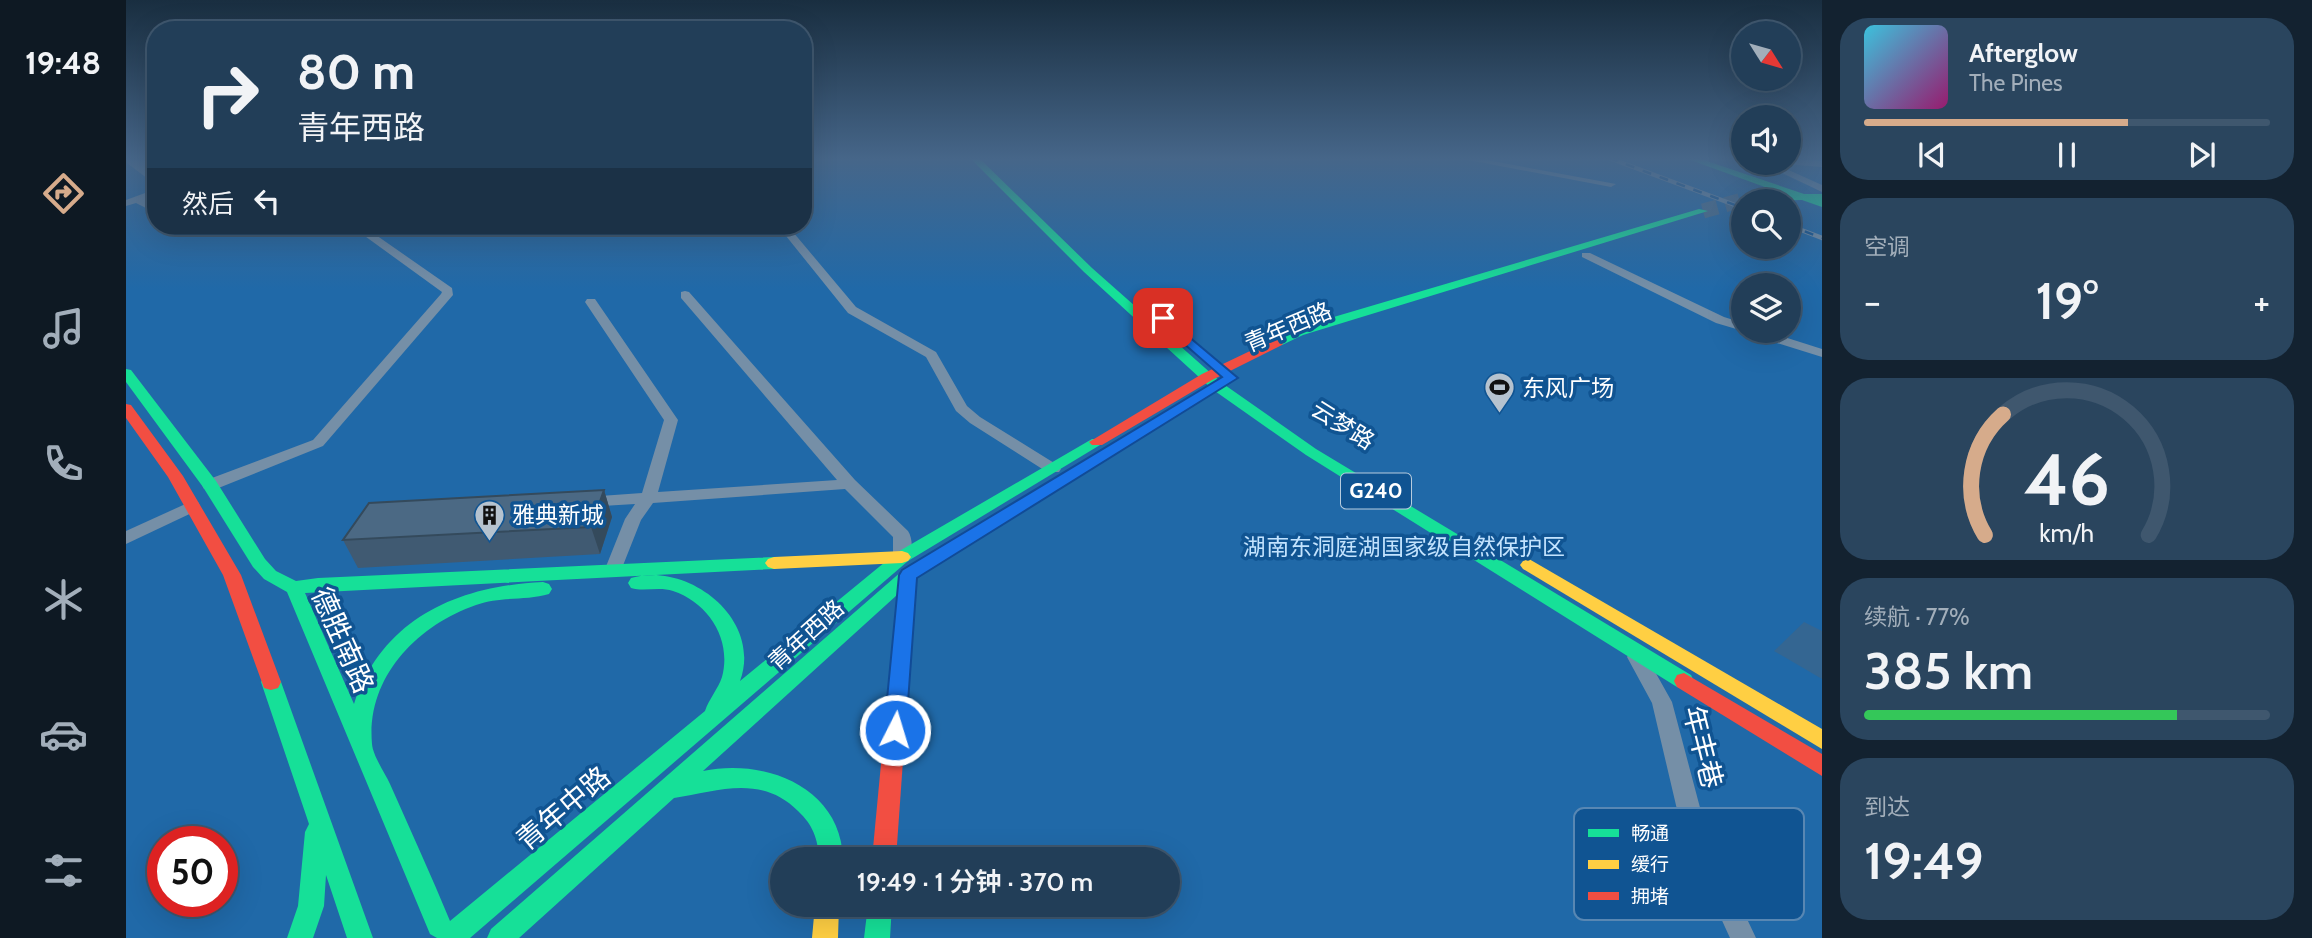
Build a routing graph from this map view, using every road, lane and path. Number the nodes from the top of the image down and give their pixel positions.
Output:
1 (1019, 202) edge
2 (1035, 202) edge
3 (369, 235) edge
4 (790, 235) edge
5 (1586, 255) junction
6 (685, 295) dead end
7 (591, 302) dead end
8 (1731, 323) edge
9 (1791, 343) edge
10 (1822, 353) edge
11 (126, 373) edge
12 (1219, 378) junction
13 (126, 408) edge
14 (1054, 469) junction
15 (1376, 472) dead end
16 (849, 484) junction
17 (210, 485) junction
18 (649, 496) junction
19 (568, 503) edge
20 (192, 506) junction
21 (126, 538) edge
22 (902, 557) junction
23 (1519, 558) dead end
24 (614, 569) junction
25 (908, 575) junction
26 (294, 588) junction
27 (1633, 650) junction
28 (710, 719) junction
29 (1822, 740) edge
30 (363, 752) junction
31 (1822, 766) edge
32 (666, 791) junction
33 (1688, 808) edge
34 (318, 811) junction
35 (831, 847) edge
36 (885, 847) edge
37 (826, 917) edge
38 (879, 917) edge
39 (1735, 920) edge
40 (444, 931) edge
41 (300, 938) edge
42 (360, 938) edge
43 (500, 938) edge
44 (825, 938) edge
45 (877, 938) edge
46 (1743, 938) edge

1 - 12 main road, G240
2 - 12 main road, 云梦路 / G240
3 - 17 street
4 - 14 street
5 - 8 street
5 - 12 main road, 青年西路
5 - 12 main road, 青年西路
6 - 16 street
7 - 18 street
9 - 10 street
11 - 17 main road, 德胜南路
12 - 14 main road, 青年西路
12 - 15 main road, 云梦路 / G240
12 - 25 main road, 青年西路
12 - 27 main road, G240
13 - 20 main road
14 - 22 main road, 青年西路
16 - 18 street
16 - 22 street
17 - 26 main road, 德胜南路
18 - 19 street
18 - 24 street
20 - 21 street
20 - 34 main road
22 - 24 main road
22 - 28 main road, 青年西路
23 - 29 main road
24 - 26 main road
25 - 32 main road, 青年西路
25 - 36 main road
26 - 30 main road, 德胜南路
27 - 31 main road, G240
27 - 33 street, 年丰巷
28 - 30 main road
28 - 40 main road, 青年中路
30 - 40 main road, 德胜南路
32 - 35 main road
32 - 43 main road
34 - 41 main road
34 - 42 main road
37 - 44 main road
38 - 45 main road
39 - 46 street, 年丰巷

